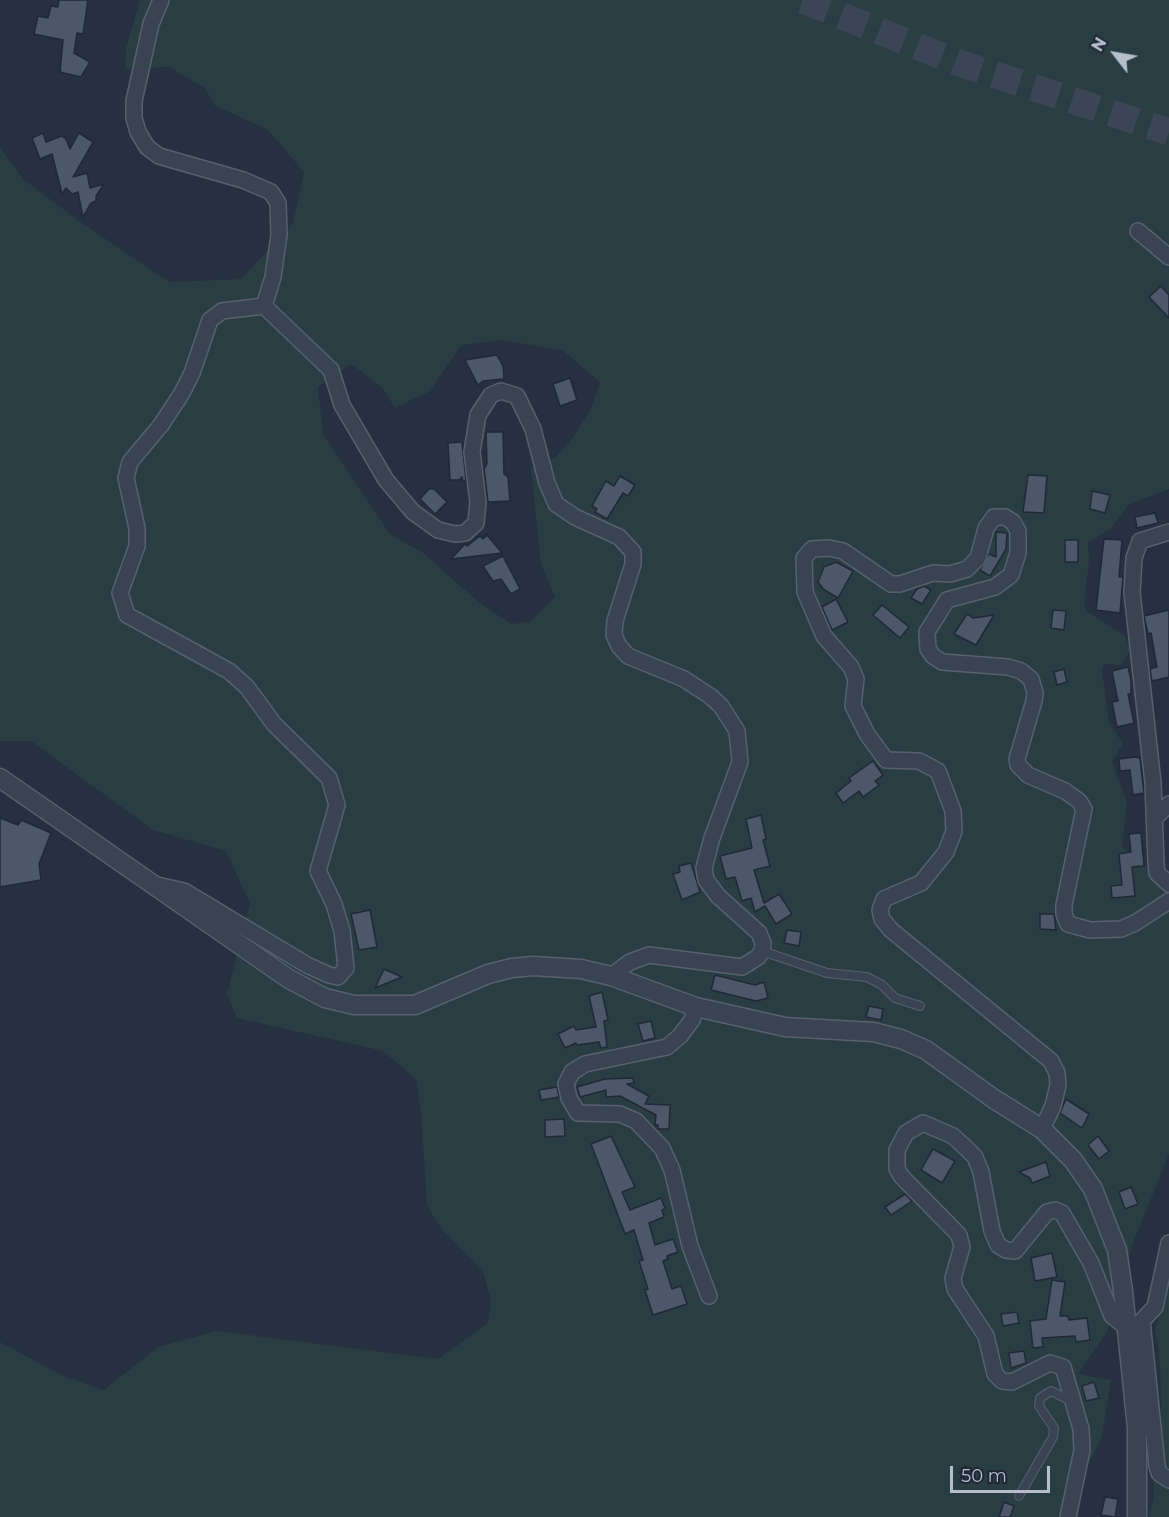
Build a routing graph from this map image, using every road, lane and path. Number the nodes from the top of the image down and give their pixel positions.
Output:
1 (161, 0) edge
2 (1138, 231) dead end
3 (1169, 258) edge
4 (264, 306) junction
5 (1169, 532) edge
6 (0, 778) edge
7 (1169, 804) edge
8 (1155, 819) junction
9 (1169, 884) edge
10 (157, 885) junction
11 (1169, 901) edge
12 (762, 951) junction
13 (611, 976) junction
14 (920, 1006) dead end
15 (696, 1007) junction
16 (1042, 1129) junction
17 (1169, 1243) edge
18 (709, 1296) dead end
19 (1134, 1324) junction
20 (1073, 1402) junction
21 (1169, 1480) edge
22 (1019, 1496) dead end
23 (1068, 1517) edge
24 (1137, 1517) edge

1 - 4 street
2 - 3 street
4 - 10 street
4 - 12 street
5 - 8 street
6 - 10 street
7 - 8 street
8 - 9 street
10 - 13 street
11 - 16 street
12 - 13 street
12 - 14 lane
13 - 15 street
15 - 16 street
15 - 18 street
16 - 19 street
17 - 19 street
19 - 20 street
19 - 21 street
19 - 24 street
20 - 22 lane
20 - 23 street

